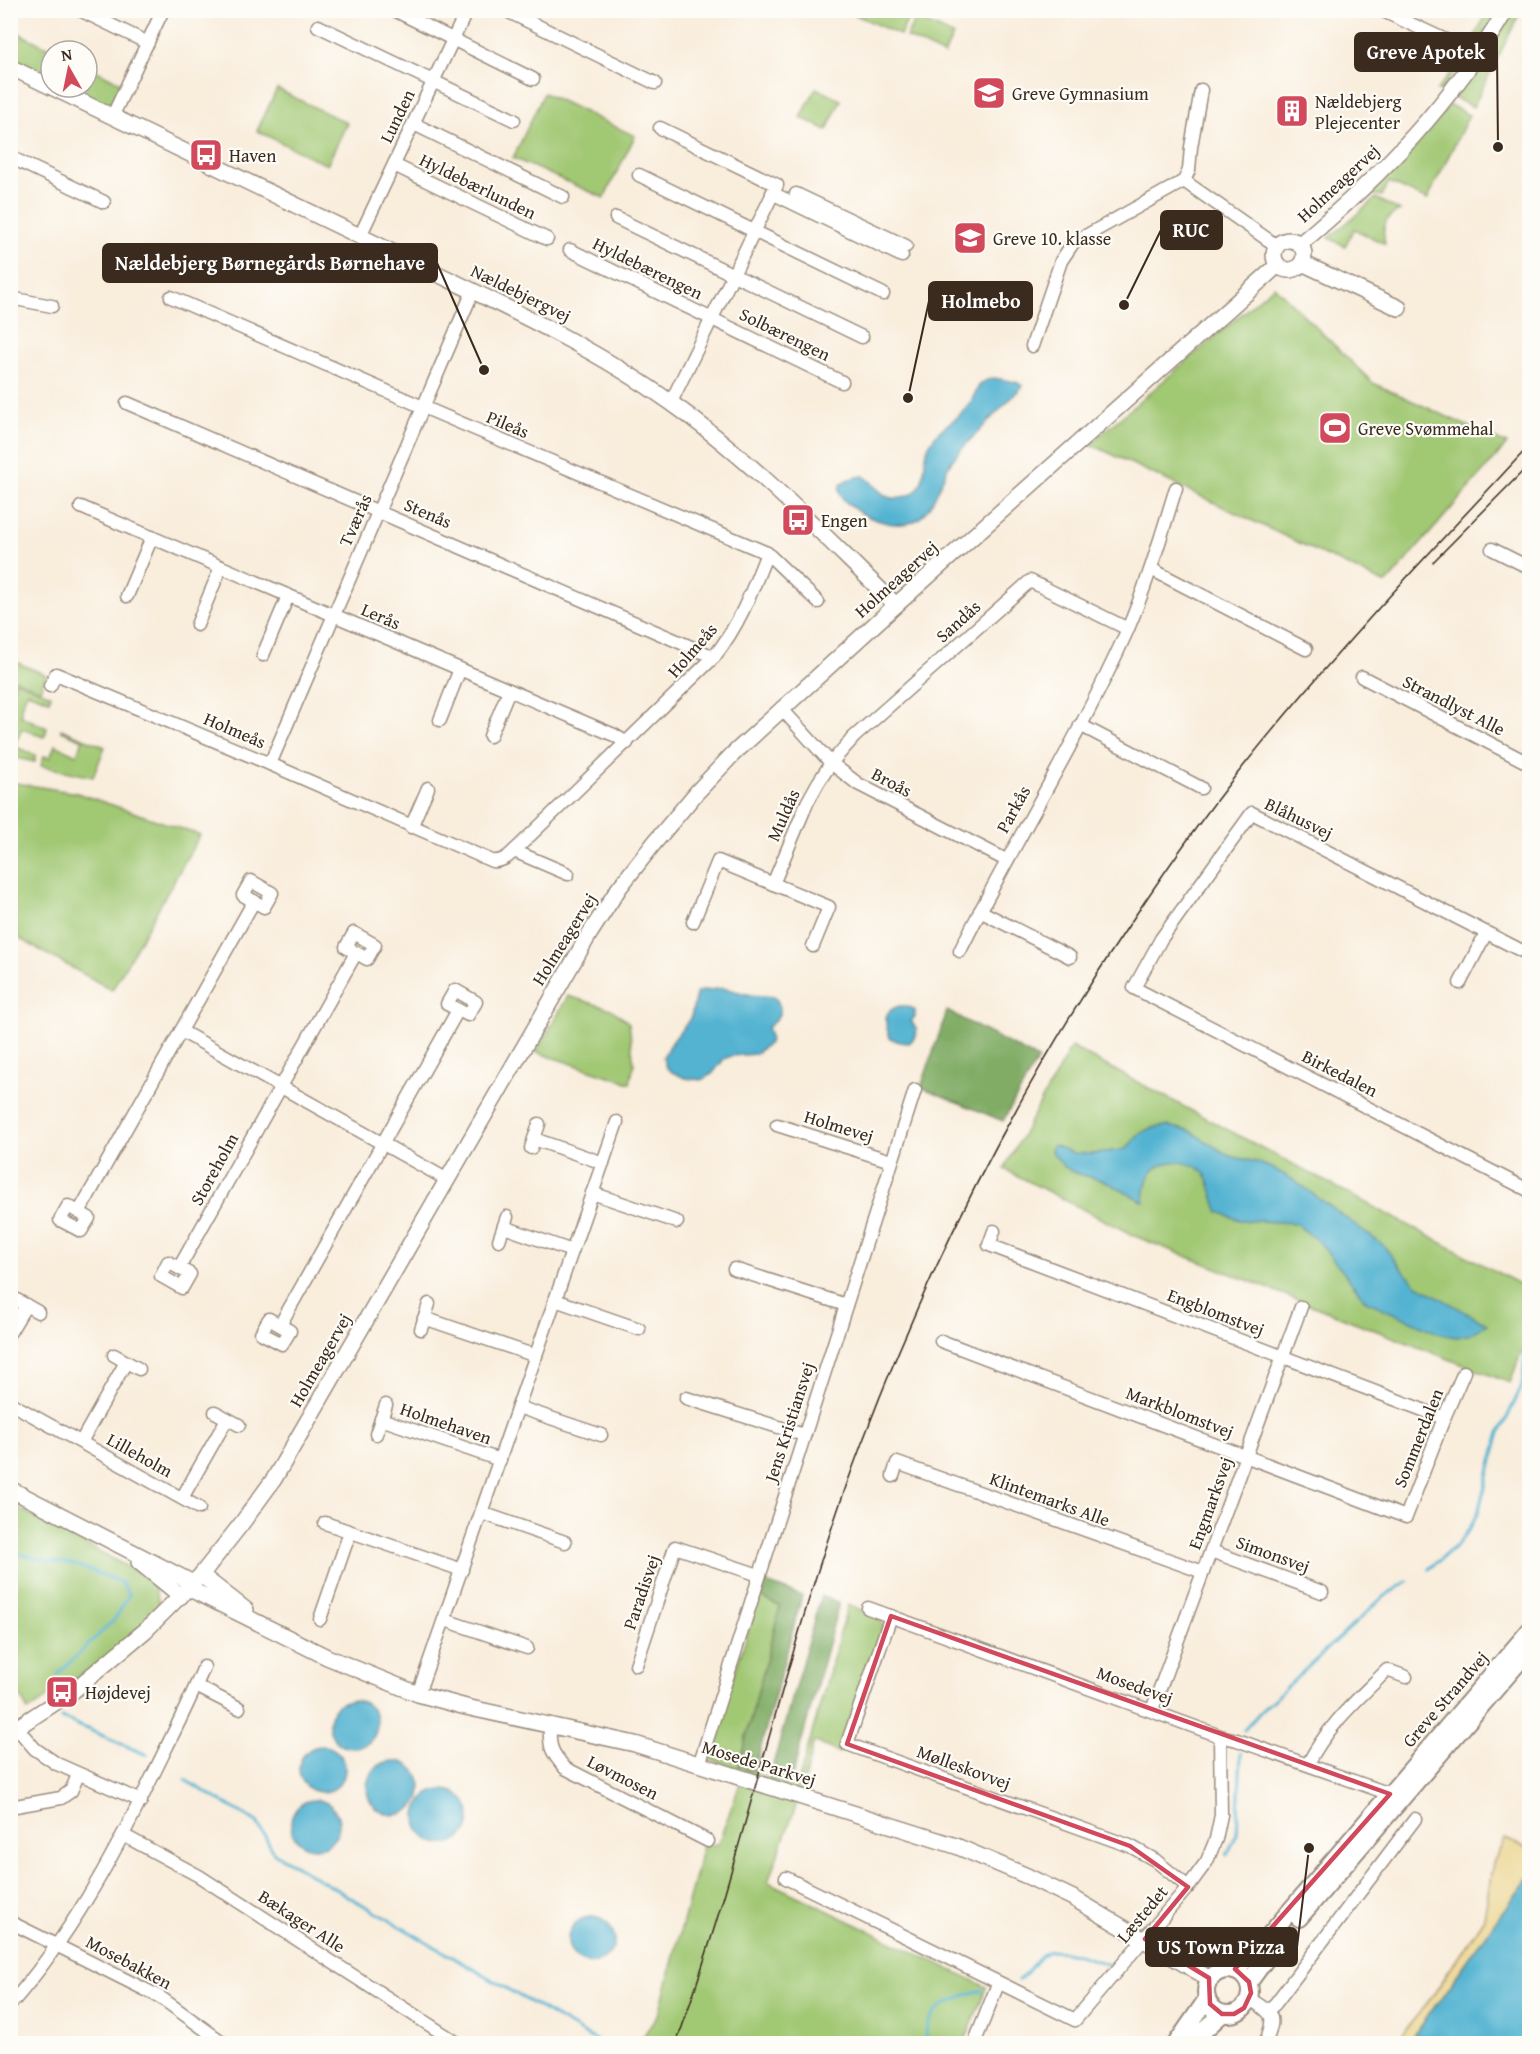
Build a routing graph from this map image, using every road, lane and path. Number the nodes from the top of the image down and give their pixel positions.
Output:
1 (80, 10) edge
2 (163, 10) edge
3 (393, 10) edge
4 (467, 10) edge
5 (505, 10) edge
6 (1500, 10) edge
7 (1506, 10) edge
8 (1388, 12) edge
9 (318, 26) dead end
10 (1490, 37) junction
11 (454, 40) junction
12 (148, 43) junction
13 (1454, 44) dead end
14 (10, 68) edge
15 (533, 78) dead end
16 (434, 82) junction
17 (655, 83) dead end
18 (1201, 90) dead end
19 (112, 117) junction
20 (514, 120) dead end
21 (414, 124) junction
22 (660, 128) dead end
23 (10, 156) edge
24 (394, 165) junction
25 (639, 176) dead end
26 (1184, 181) junction
27 (774, 189) junction
28 (796, 194) dead end
29 (563, 197) dead end
30 (104, 202) dead end
31 (616, 218) dead end
32 (754, 231) junction
33 (360, 236) junction
34 (547, 239) dead end
35 (1300, 244) junction
36 (1277, 246) junction
37 (570, 250) dead end
38 (1302, 263) junction
39 (1278, 266) junction
40 (733, 274) junction
41 (472, 291) junction
42 (883, 294) dead end
43 (171, 297) dead end
44 (10, 298) edge
45 (52, 306) dead end
46 (1399, 308) dead end
47 (711, 318) junction
48 (862, 337) dead end
49 (1032, 346) dead end
50 (842, 382) dead end
51 (671, 402) junction
52 (127, 403) dead end
53 (423, 407) junction
54 (1176, 488) dead end
55 (81, 507) dead end
56 (379, 511) junction
57 (152, 537) junction
58 (1492, 549) dead end
59 (767, 553) junction
60 (221, 567) junction
61 (1530, 568) edge
62 (1151, 569) junction
63 (127, 596) dead end
64 (288, 596) junction
65 (818, 602) dead end
66 (896, 605) junction
67 (333, 615) junction
68 (197, 625) dead end
69 (1128, 629) junction
70 (1306, 649) dead end
71 (263, 655) dead end
72 (714, 657) junction
73 (460, 669) junction
74 (1362, 677) dead end
75 (50, 686) dead end
76 (509, 690) junction
77 (782, 708) junction
78 (440, 720) dead end
79 (1080, 725) junction
80 (490, 736) dead end
81 (627, 743) junction
82 (831, 763) junction
83 (270, 764) junction
84 (1530, 764) edge
85 (428, 788) dead end
86 (1201, 788) dead end
87 (411, 827) junction
88 (514, 851) junction
89 (1006, 860) junction
90 (568, 874) dead end
91 (773, 884) junction
92 (254, 902) dead end
93 (980, 912) junction
94 (693, 922) dead end
95 (1486, 933) junction
96 (813, 945) dead end
97 (960, 951) dead end
98 (356, 952) dead end
99 (1530, 955) edge
100 (1070, 957) dead end
101 (1460, 983) dead end
102 (1134, 988) joint
103 (458, 1010) dead end
104 (181, 1031) junction
105 (281, 1087) junction
106 (915, 1090) dead end
107 (617, 1122) dead end
108 (539, 1124) dead end
109 (777, 1125) dead end
110 (382, 1144) junction
111 (891, 1161) junction
112 (603, 1163) junction
113 (446, 1179) junction
114 (1530, 1191) edge
115 (592, 1193) junction
116 (79, 1212) dead end
117 (677, 1222) dead end
118 (994, 1232) dead end
119 (499, 1240) dead end
120 (573, 1251) junction
121 (179, 1268) dead end
122 (734, 1269) dead end
123 (555, 1300) junction
124 (429, 1304) dead end
125 (846, 1305) junction
126 (1301, 1307) dead end
127 (38, 1312) dead end
128 (280, 1325) dead end
129 (639, 1329) dead end
130 (10, 1332) edge
131 (941, 1341) dead end
132 (114, 1356) dead end
133 (536, 1356) junction
134 (1283, 1357) junction
135 (126, 1362) junction
136 (139, 1369) dead end
137 (1464, 1372) dead end
138 (686, 1398) dead end
139 (10, 1402) edge
140 (386, 1405) dead end
141 (518, 1407) junction
142 (1444, 1418) junction
143 (381, 1419) junction
144 (239, 1425) dead end
145 (376, 1434) dead end
146 (602, 1435) dead end
147 (804, 1435) junction
148 (81, 1442) junction
149 (1246, 1457) junction
150 (500, 1460) junction
151 (893, 1476) dead end
152 (10, 1489) edge
153 (182, 1498) junction
154 (199, 1508) dead end
155 (482, 1513) junction
156 (1406, 1517) joint
157 (326, 1523) dead end
158 (350, 1532) junction
159 (565, 1542) dead end
160 (1211, 1551) junction
161 (462, 1570) junction
162 (1203, 1572) junction
163 (759, 1575) junction
164 (191, 1586) junction
165 (1322, 1592) dead end
166 (868, 1608) dead end
167 (891, 1616) junction
168 (320, 1619) dead end
169 (445, 1620) junction
170 (1530, 1630) edge
171 (527, 1648) dead end
172 (1530, 1649) edge
173 (636, 1665) dead end
174 (204, 1667) dead end
175 (1406, 1677) dead end
176 (196, 1686) junction
177 (418, 1694) junction
178 (239, 1708) dead end
179 (1152, 1710) junction
180 (550, 1724) junction
181 (14, 1730) edge
182 (1220, 1736) junction
183 (1308, 1764) junction
184 (699, 1765) junction
185 (78, 1775) junction
186 (1396, 1796) junction
187 (141, 1800) junction
188 (10, 1807) edge
189 (1415, 1819) dead end
190 (123, 1835) junction
191 (708, 1841) dead end
192 (786, 1878) dead end
193 (1188, 1887) junction
194 (10, 1922) edge
195 (1144, 1939) junction
196 (57, 1945) junction
197 (1234, 1971) junction
198 (1210, 1979) junction
199 (998, 1984) junction
200 (1249, 1990) junction
201 (1207, 1999) junction
202 (10, 2005) edge
203 (1268, 2010) junction
204 (1222, 2014) junction
205 (225, 2043) edge
206 (459, 2043) edge
207 (974, 2043) edge
208 (1176, 2043) edge
209 (1189, 2043) edge
210 (1265, 2043) edge

1 - 12 street
2 - 12 street
3 - 11 street
4 - 11 street, Lunden
5 - 17 street
6 - 10 street, Holmeagervej
7 - 10 street, Holmeagervej
8 - 13 street
9 - 16 street
10 - 35 street, Holmeagervej
11 - 15 street
11 - 16 street, Lunden
12 - 19 street
14 - 19 street, Nældebjergvej
16 - 20 street
16 - 21 street, Lunden
18 - 26 street
19 - 33 street, Nældebjergvej
21 - 24 street, Lunden
21 - 29 street, Hyldebærlunden
22 - 27 street
23 - 30 street
24 - 33 street, Lunden
24 - 34 street, Hyldebærlunden
25 - 32 street
26 - 36 street
26 - 49 street
27 - 28 street
27 - 32 street
31 - 40 street, Hyldebærengen
32 - 40 street
32 - 42 street
33 - 41 street, Nældebjergvej
35 - 36 street
35 - 38 street
36 - 39 street
37 - 47 street, Hyldebærengen
38 - 39 street
38 - 46 street
39 - 66 street, Holmeagervej
40 - 47 street
40 - 48 street, Solbærengen
41 - 51 street, Nældebjergvej
41 - 53 street, Tværås
43 - 53 street, Pileås
44 - 45 street
47 - 50 street, Solbærengen
47 - 51 street
51 - 66 street, Nældebjergvej
52 - 56 street, Stenås
53 - 56 street, Tværås
53 - 59 street, Pileås
54 - 62 street, Parkås
55 - 57 street, Lerås
56 - 67 street, Tværås
56 - 72 street, Stenås
57 - 60 street, Lerås
57 - 63 street
58 - 61 street
59 - 65 street, Pileås
59 - 72 street, Holmeås
60 - 64 street, Lerås
60 - 68 street
62 - 69 street, Parkås
62 - 70 street
64 - 67 street, Lerås
64 - 71 street
66 - 77 street, Holmeagervej
67 - 73 street, Lerås
67 - 83 street, Tværås
69 - 79 street, Parkås
69 - 82 street, Sandås
72 - 81 street, Holmeås
73 - 76 street, Lerås
73 - 78 street
74 - 84 street, Strandlyst Alle
75 - 83 street, Holmeås
76 - 80 street
76 - 81 street, Lerås
77 - 82 street, Broås
77 - 113 street, Holmeagervej
79 - 86 street
79 - 89 street, Parkås
81 - 88 street, Holmeås
82 - 89 street, Broås
82 - 91 street, Muldås
83 - 87 street, Holmeås
85 - 87 street
87 - 88 street, Holmeås
88 - 90 street
89 - 93 street, Parkås
91 - 94 street
91 - 96 street
92 - 104 street
93 - 97 street, Parkås
93 - 100 street
95 - 99 street, Blåhusvej
95 - 101 street
95 - 102 street, Blåhusvej
98 - 105 street, Storeholm
102 - 114 street, Birkedalen
103 - 110 street
104 - 105 street
104 - 116 street
105 - 110 street
105 - 121 street, Storeholm
106 - 111 street, Jens Kristiansvej
107 - 112 street, Holmehaven
108 - 112 street
109 - 111 street, Holmevej
110 - 113 street
110 - 128 street
111 - 125 street, Jens Kristiansvej
112 - 115 street, Holmehaven
113 - 164 street, Holmeagervej
115 - 117 street
115 - 120 street, Holmehaven
118 - 134 street, Engblomstvej
119 - 120 street
120 - 123 street, Holmehaven
122 - 125 street
123 - 129 street
123 - 133 street, Holmehaven
124 - 133 street
125 - 147 street, Jens Kristiansvej
126 - 134 street, Engmarksvej
127 - 130 street
131 - 149 street, Markblomstvej
132 - 135 street
133 - 141 street, Holmehaven
134 - 142 street, Engblomstvej
134 - 149 street, Engmarksvej
135 - 136 street
135 - 148 street, Lilleholm
137 - 142 street, Sommerdalen
138 - 147 street
139 - 148 street, Lilleholm
140 - 143 street, Holmehaven
141 - 146 street
141 - 150 street, Holmehaven
142 - 156 street, Sommerdalen
143 - 145 street, Holmehaven
143 - 150 street, Holmehaven
144 - 153 street, Lilleholm
147 - 163 street, Jens Kristiansvej
148 - 153 street, Lilleholm
149 - 156 street, Markblomstvej
149 - 160 street, Engmarksvej
150 - 155 street, Holmehaven
151 - 162 street, Klintemarks Alle
152 - 164 street, Mosede Parkvej
153 - 154 street, Lilleholm
155 - 159 street
155 - 161 street, Holmehaven
157 - 158 street
158 - 161 street
158 - 168 street
160 - 162 street, Engmarksvej
160 - 165 street, Simonsvej
161 - 169 street, Holmehaven
162 - 179 street, Engmarksvej
163 - 173 street, Paradisvej
163 - 184 street, Jens Kristiansvej
164 - 177 street, Mosede Parkvej
164 - 181 street, Holmeagervej
166 - 167 street, Mosedevej
167 - 179 street, Mosedevej
167 - 193 street, Mølleskovvej
169 - 171 street
169 - 177 street, Holmehaven
170 - 186 main road, Greve Strandvej
172 - 186 main road, Greve Strandvej
174 - 176 street
175 - 183 street
176 - 178 street
176 - 187 street
177 - 180 street, Mosede Parkvej
179 - 182 street, Mosedevej
180 - 184 street, Mosede Parkvej
180 - 191 street, Løvmosen
181 - 185 street
182 - 183 street, Mosedevej
182 - 193 street, Læstedet
183 - 186 street, Mosedevej
184 - 195 street, Mosede Parkvej
185 - 187 street
185 - 188 street
186 - 197 main road
186 - 200 main road
187 - 190 street
189 - 203 street
190 - 196 street
190 - 206 street, Bækager Alle
192 - 199 street, Læstedet
193 - 195 street, Læstedet
194 - 196 street, Mosebakken
195 - 198 street, Mosede Parkvej
195 - 199 street, Læstedet
196 - 202 street
196 - 205 street, Mosebakken
197 - 198 main road
197 - 200 main road
198 - 201 main road
199 - 207 street
200 - 203 street
200 - 204 main road
201 - 204 main road
201 - 208 main road
203 - 210 street
204 - 209 main road

